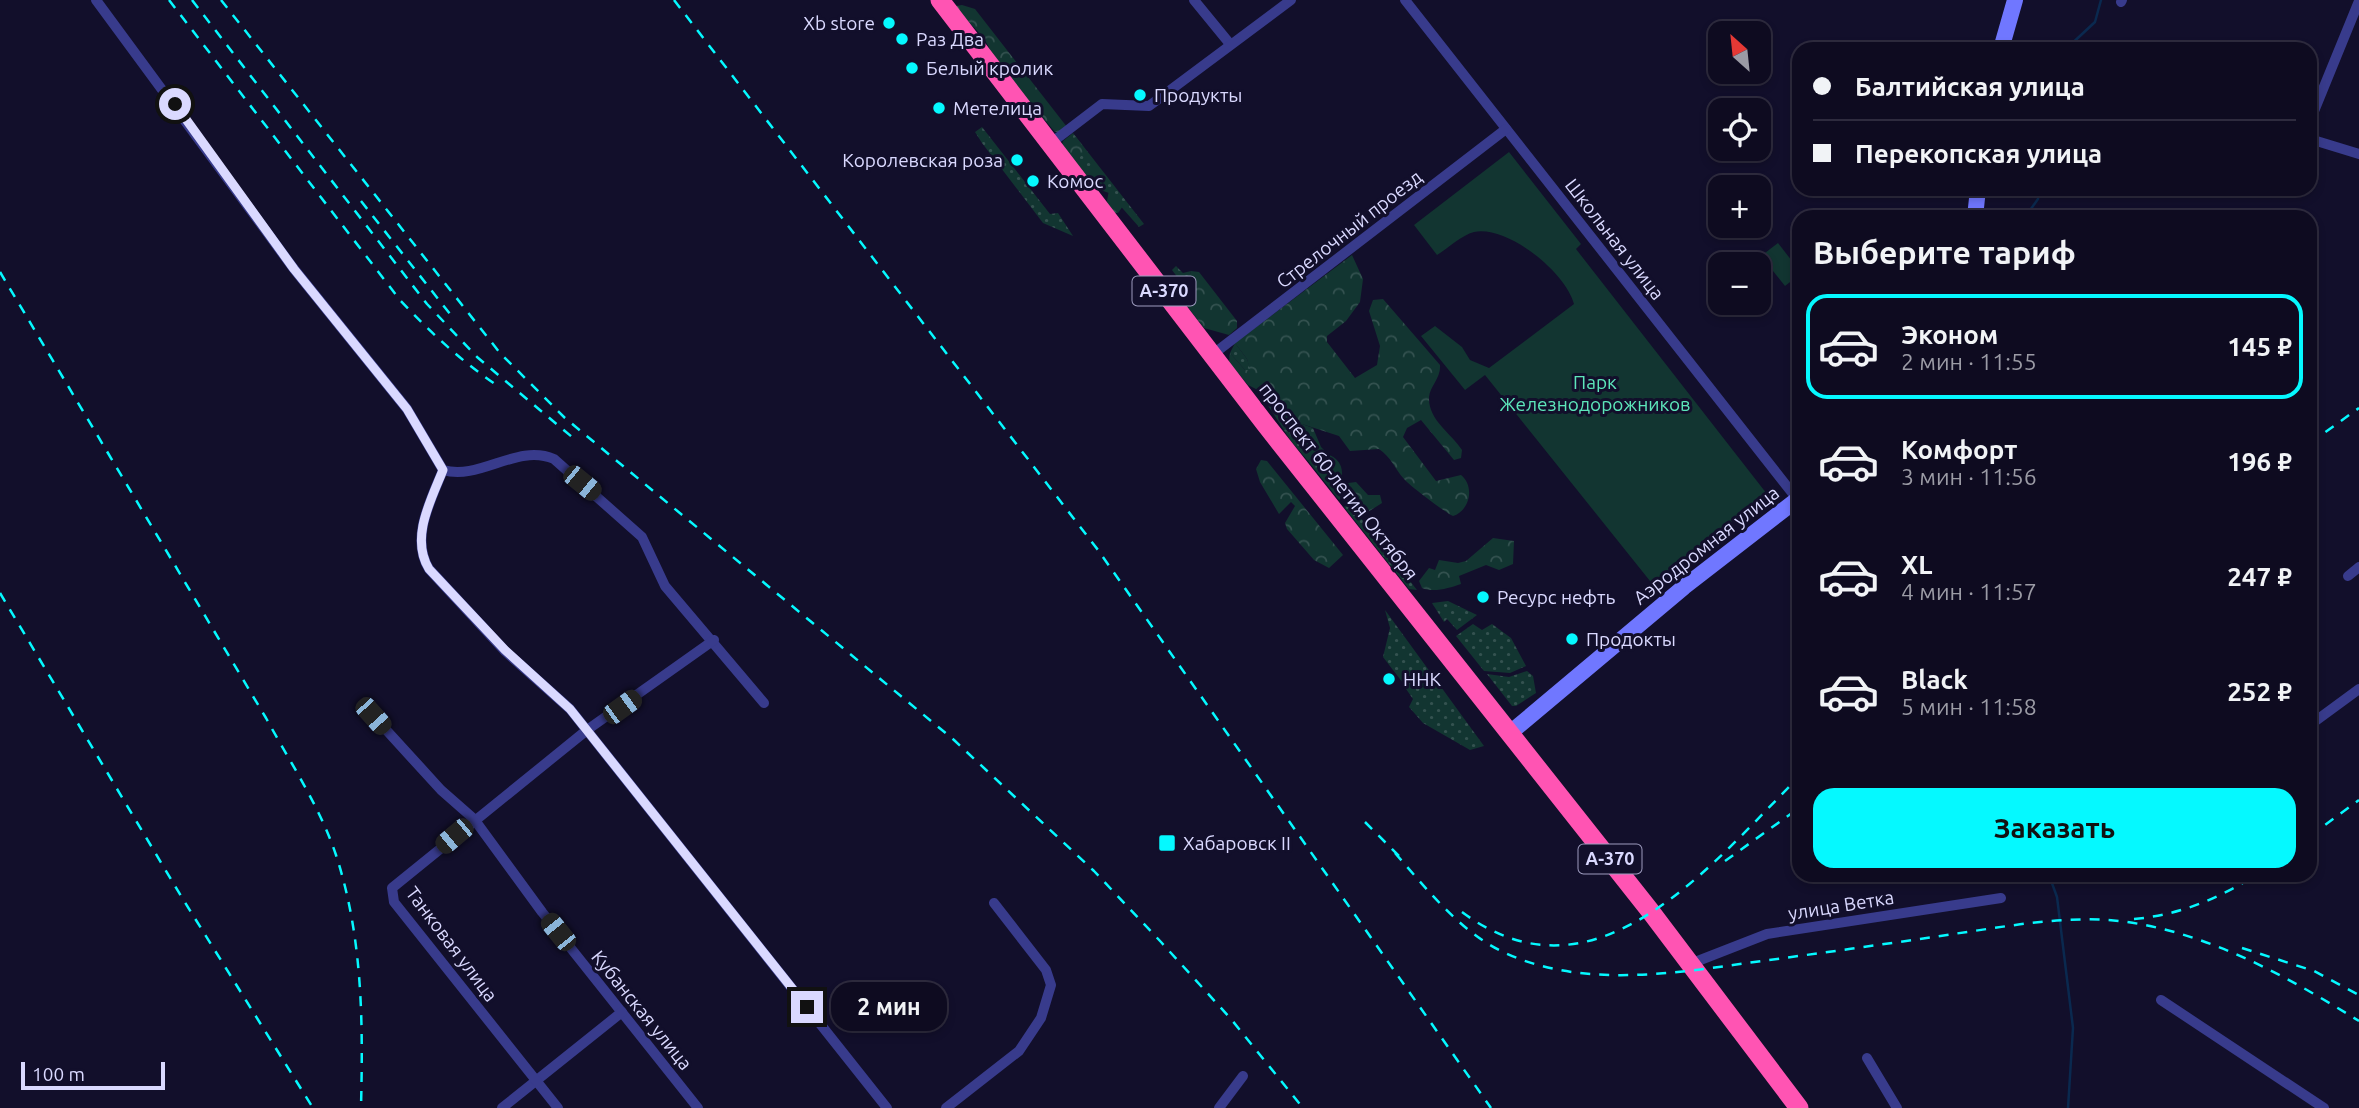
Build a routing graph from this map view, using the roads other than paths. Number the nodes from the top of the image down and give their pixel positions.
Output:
1 (96, 0) edge
2 (940, 0) edge
3 (1194, 0) edge
4 (1291, 0) edge
5 (1405, 0) edge
6 (2015, 0) edge
7 (2359, 1) edge
8 (2003, 42) edge
9 (1230, 44) junction
10 (2317, 104) edge
11 (1507, 129) junction
12 (2317, 140) edge
13 (1051, 143) junction
14 (2359, 154) edge
15 (1212, 355) junction
16 (443, 470) junction
17 (1792, 490) edge
18 (1792, 503) edge
19 (2359, 566) edge
20 (2348, 576) dead end
21 (714, 640) junction
22 (2359, 689) edge
23 (764, 704) dead end
24 (368, 710) dead end
25 (2317, 720) edge
26 (587, 730) junction
27 (1510, 733) junction
28 (474, 818) junction
29 (2001, 898) dead end
30 (994, 903) dead end
31 (1690, 964) junction
32 (1706, 987) junction
33 (2161, 1000) dead end
34 (622, 1012) junction
35 (1867, 1058) dead end
36 (1243, 1076) dead end
37 (536, 1081) junction
38 (502, 1108) edge
39 (558, 1108) edge
40 (698, 1108) edge
41 (887, 1108) edge
42 (946, 1108) edge
43 (1219, 1108) edge
44 (1789, 1108) edge
45 (1799, 1108) edge
46 (1897, 1108) edge
47 (2324, 1108) edge

1 - 16 street
2 - 13 highway, проспект 60-летия Октября / А-370
3 - 9 street
4 - 9 street
5 - 11 street, Школьная улица
6 - 8 street
7 - 10 street
9 - 13 street
11 - 15 street, Стрелочный проезд
11 - 17 street, Школьная улица
12 - 14 street
13 - 15 highway, проспект 60-летия Октября / А-370
15 - 27 highway, проспект 60-летия Октября / А-370
16 - 21 street
16 - 26 street
18 - 27 street, Аэродромная улица
19 - 20 street
21 - 23 street
21 - 26 street, Танковая улица
22 - 25 street
24 - 28 street, Кубанская улица
26 - 28 street, Танковая улица
26 - 41 street
27 - 31 highway, проспект 60-летия Октября / А-370
28 - 34 street, Кубанская улица
28 - 37 street, Танковая улица
29 - 31 street, улица Ветка
30 - 42 street
31 - 32 highway, проспект 60-летия Октября / А-370
32 - 44 highway, проспект 60-летия Октября / А-370
32 - 45 highway, проспект 60-летия Октября / А-370
33 - 47 street
34 - 37 street
34 - 40 street, Кубанская улица
35 - 46 street
36 - 43 street
37 - 38 street
37 - 39 street, Танковая улица

